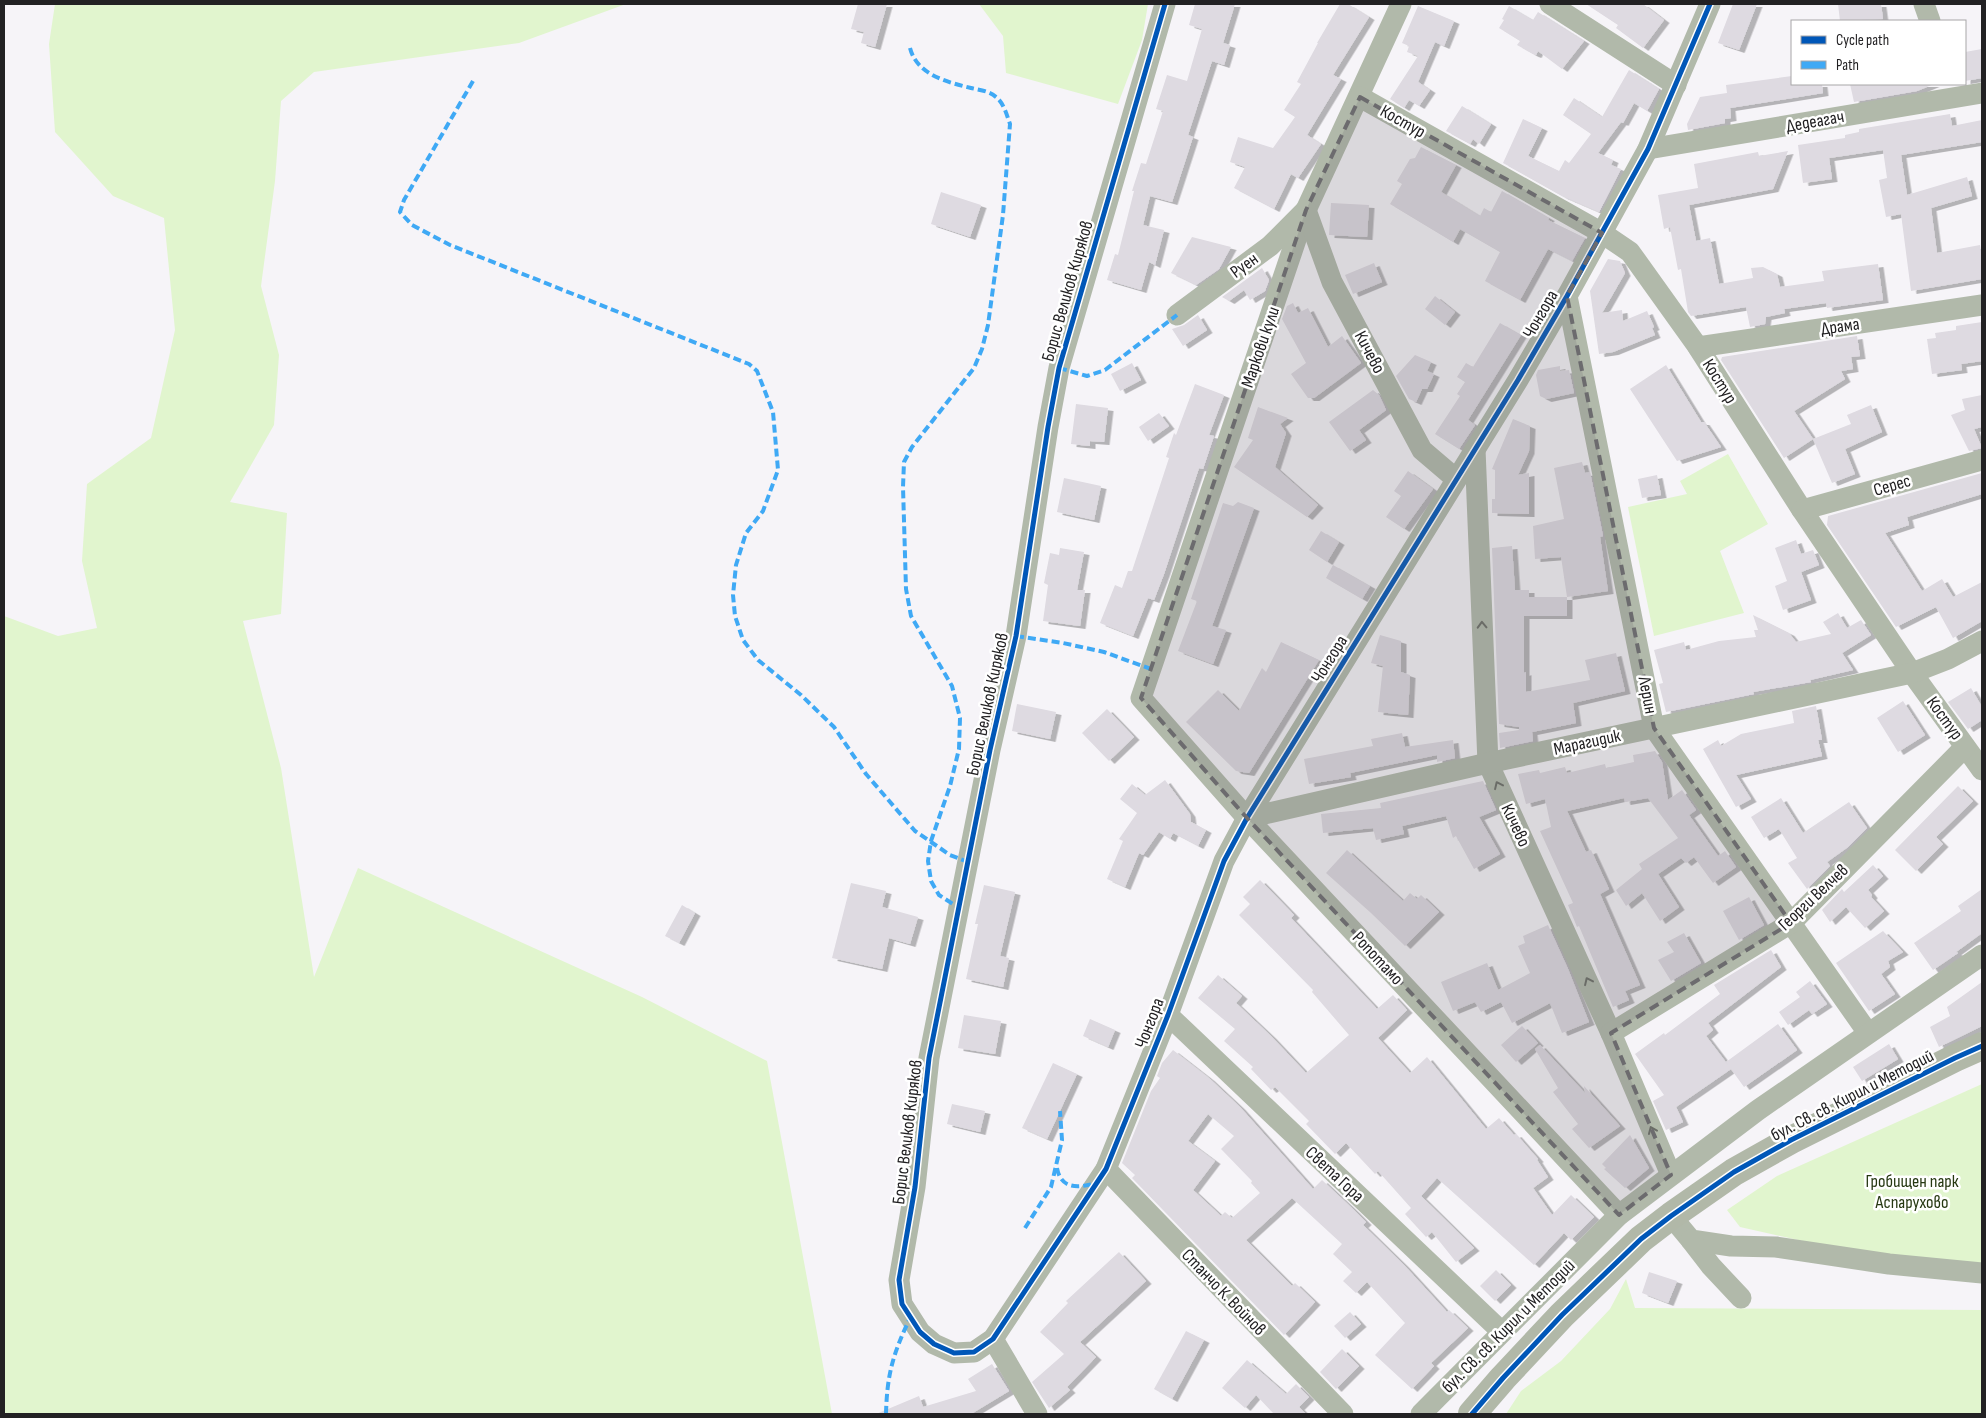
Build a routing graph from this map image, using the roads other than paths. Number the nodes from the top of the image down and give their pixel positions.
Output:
1 (1165, 4) edge
2 (1401, 4) edge
3 (1550, 4) edge
4 (1710, 4) edge
5 (1924, 4) edge
6 (1930, 20) edge
7 (1676, 85) junction
8 (1953, 90) edge
9 (1982, 93) edge
10 (1360, 96) junction
11 (1648, 149) junction
12 (1306, 210) junction
13 (1602, 233) junction
14 (1566, 296) junction
15 (1982, 305) edge
16 (1177, 315) dead end
17 (1698, 347) junction
18 (1475, 449) junction
19 (1982, 460) edge
20 (1456, 479) junction
21 (1802, 510) junction
22 (1982, 641) edge
23 (1912, 673) junction
24 (1141, 698) joint
25 (1654, 728) junction
26 (1965, 747) junction
27 (1488, 762) junction
28 (1982, 770) edge
29 (1247, 818) junction
30 (1791, 923) junction
31 (1982, 955) edge
32 (1168, 1015) junction
33 (1612, 1033) junction
34 (1868, 1033) junction
35 (1982, 1046) edge
36 (1106, 1169) junction
37 (1671, 1175) junction
38 (1619, 1215) junction
39 (1671, 1216) junction
40 (1691, 1240) junction
41 (1982, 1273) edge
42 (1741, 1298) dead end
43 (1530, 1305) junction
44 (1551, 1326) junction
45 (1502, 1332) junction
46 (993, 1338) junction
47 (1037, 1414) edge
48 (1342, 1414) edge
49 (1421, 1414) edge
50 (1472, 1414) edge

1 - 46 street, Борис Великов Киряков
2 - 10 street, Маркови кули
3 - 7 street
4 - 7 street, Чонгора
5 - 6 street
7 - 11 street, Чонгора
8 - 9 street, Дедеагач
8 - 11 street, Дедеагач
10 - 12 street, Маркови кули
10 - 13 street, Костур
11 - 13 street, Чонгора
12 - 16 street, Руен
12 - 20 street, Кичево
12 - 24 street, Маркови кули
13 - 14 street, Чонгора
13 - 17 street, Костур
14 - 18 street, Чонгора
14 - 25 street, Лерин
15 - 17 street, Драма
17 - 21 street, Костур
18 - 20 street, Чонгора
27 -> 18 street, Кичево
19 - 21 street, Серес
20 - 29 street, Чонгора
21 - 23 street, Костур
22 - 23 street, Марагидик
23 - 25 street, Марагидик
23 - 26 street, Костур
24 - 29 street, Ропотамо
25 - 27 street, Марагидик
25 - 30 street, Лерин
26 - 28 street, Костур
26 - 30 street, Георги Велчев
27 - 29 street, Марагидик
33 -> 27 street, Кичево
29 - 32 street, Чонгора
29 - 38 street, Ропотамо
30 - 33 street, Георги Велчев
30 - 34 street, Лерин
31 - 34 street, бул. Св. св. Кирил и Методий
32 - 36 street, Чонгора
32 - 45 street, Света Гора
37 -> 33 street, Кичево
34 - 37 street, бул. Св. св. Кирил и Методий
35 - 39 main road, бул. Св. св. Кирил и Методий
36 - 46 street, Чонгора
36 - 48 street, Станчо К. Войнов
37 - 38 street, бул. Св. св. Кирил и Методий
38 - 43 street, бул. Св. св. Кирил и Методий
39 - 40 street
39 - 44 main road, бул. Св. св. Кирил и Методий
40 - 41 street
40 - 42 street
43 - 44 street
43 - 45 street, бул. Св. св. Кирил и Методий
44 - 50 main road, бул. Св. св. Кирил и Методий
45 - 49 street, бул. Св. св. Кирил и Методий
46 - 47 street

